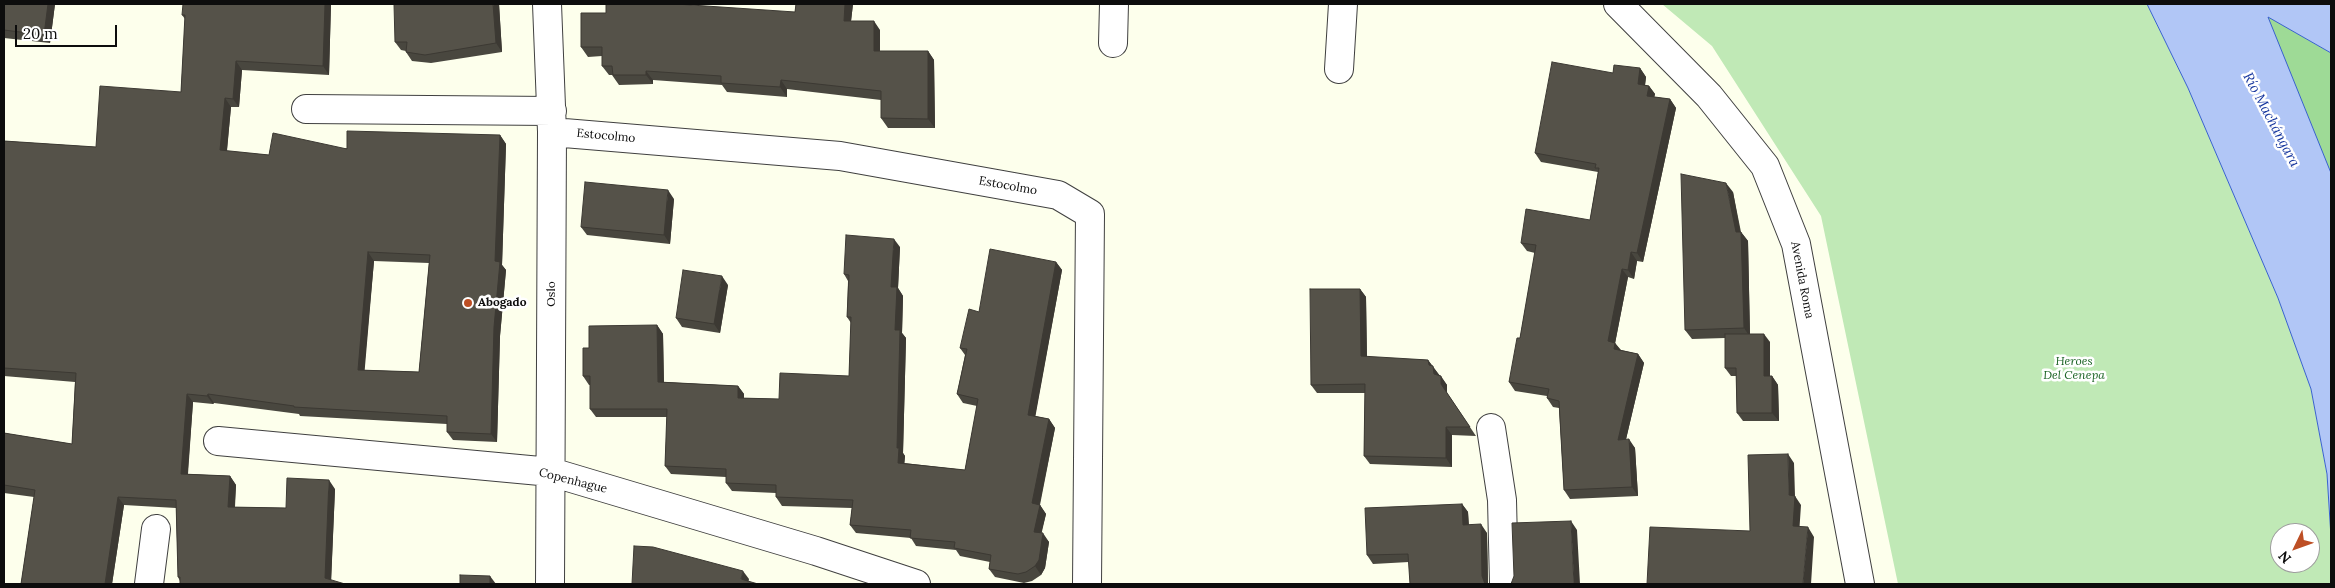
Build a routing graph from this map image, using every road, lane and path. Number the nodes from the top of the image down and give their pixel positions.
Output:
1 (546, 4) edge
2 (1114, 4) edge
3 (1343, 4) edge
4 (1618, 4) edge
5 (1113, 43) dead end
6 (1339, 68) dead end
7 (306, 109) dead end
8 (552, 121) junction
9 (1491, 428) dead end
10 (218, 441) dead end
11 (550, 472) junction
12 (156, 529) dead end
13 (149, 584) edge
14 (550, 584) edge
15 (916, 584) edge
16 (1087, 584) edge
17 (1504, 584) edge
18 (1860, 584) edge

1 - 8 street, Oslo
2 - 5 street
3 - 6 street
4 - 18 street, Avenida Roma
7 - 8 street
8 - 11 street, Oslo
8 - 16 street, Estocolmo
9 - 17 street
10 - 11 street, Copenhague
11 - 14 street, Oslo
11 - 15 street, Copenhague
12 - 13 street

